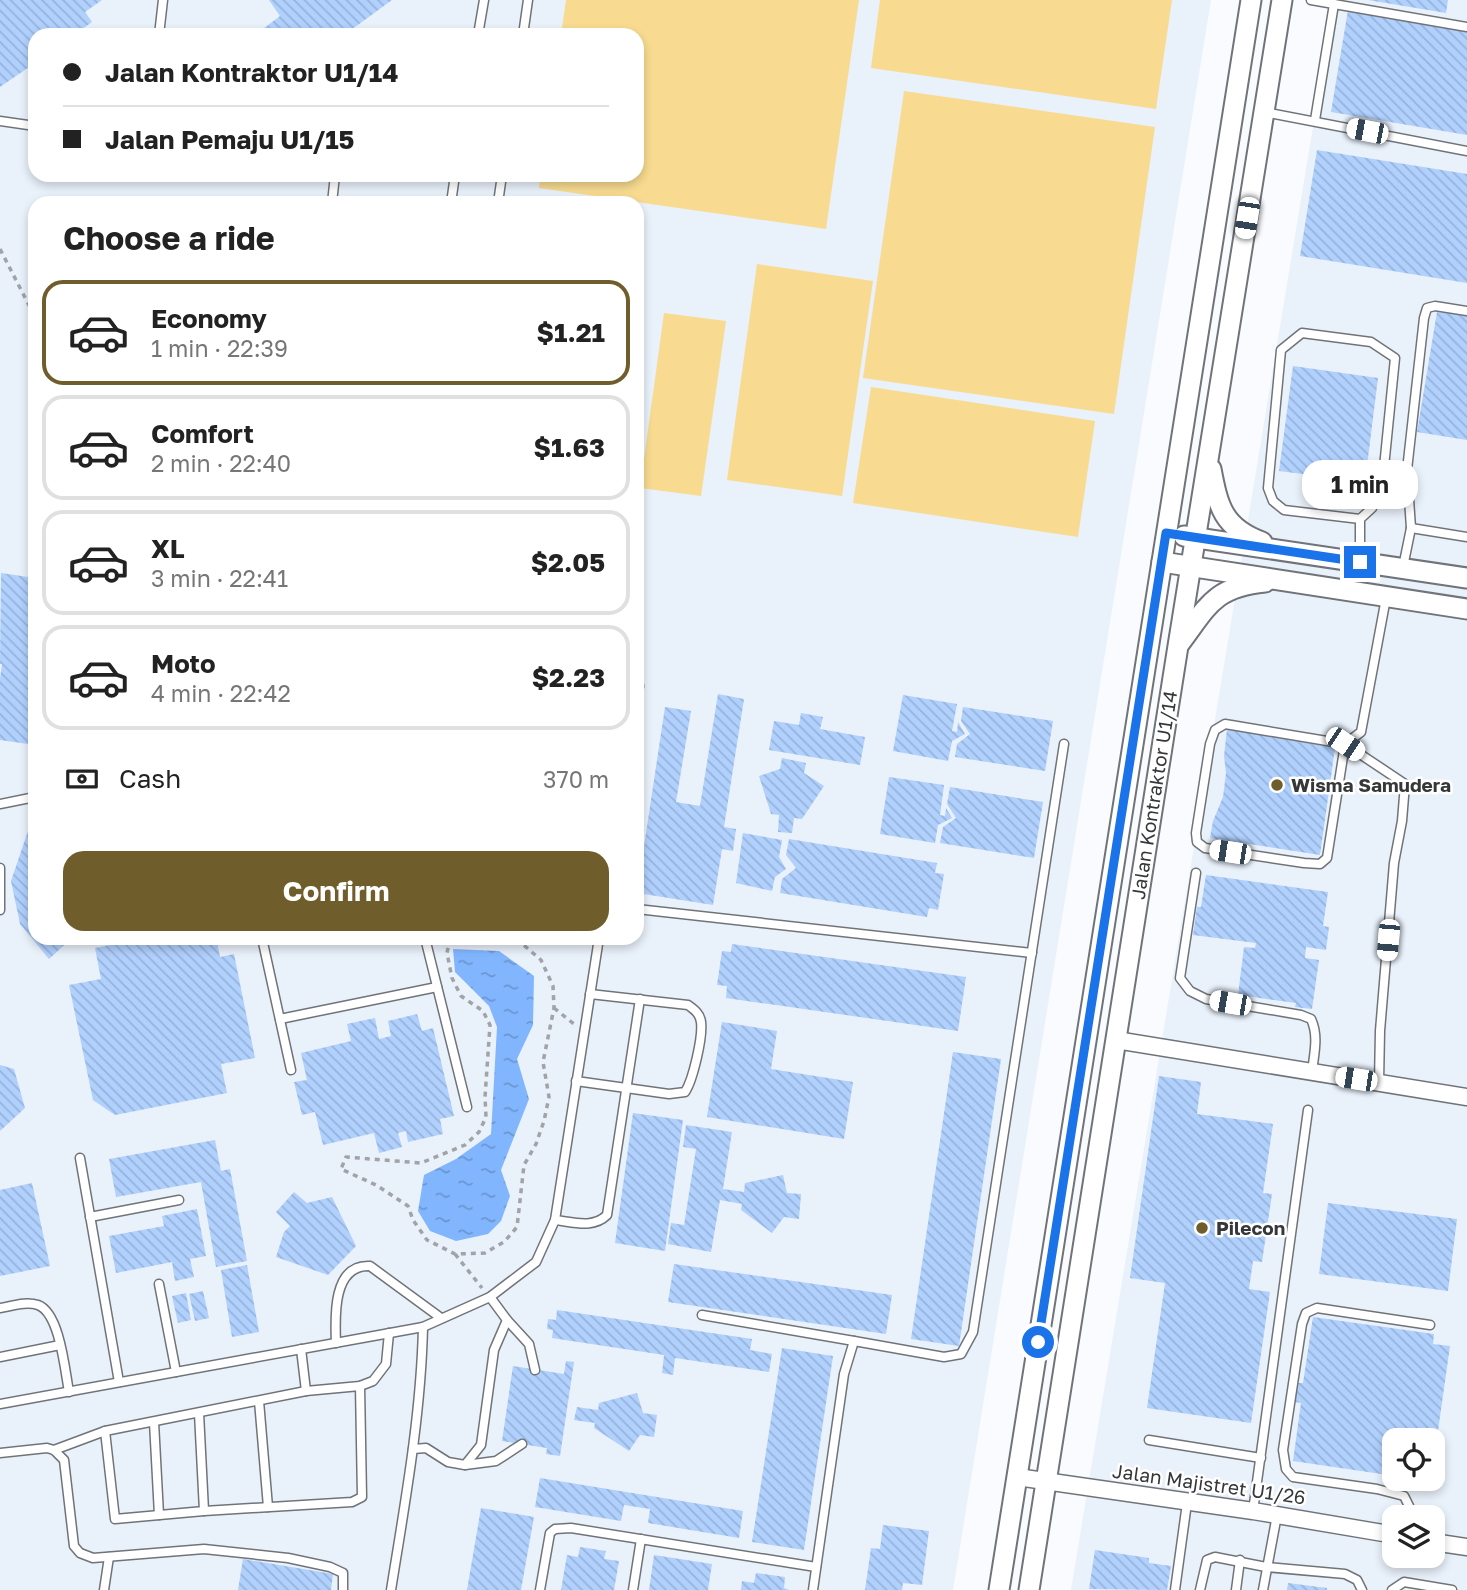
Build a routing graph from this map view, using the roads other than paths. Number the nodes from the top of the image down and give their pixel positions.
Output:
1 (163, 0) edge
2 (484, 0) edge
3 (528, 0) edge
4 (1251, 0) edge
5 (1282, 0) edge
6 (1311, 0) edge
7 (1334, 4) junction
8 (1467, 27) edge
9 (160, 28) edge
10 (479, 28) edge
11 (524, 28) edge
12 (1264, 113) junction
13 (1315, 120) junction
14 (0, 121) edge
15 (28, 125) edge
16 (1467, 151) edge
17 (1467, 311) edge
18 (1209, 454) junction
19 (1360, 519) junction
20 (1411, 528) junction
21 (1166, 533) junction
22 (1195, 537) junction
23 (1467, 537) edge
24 (1290, 552) junction
25 (1162, 562) junction
26 (1360, 562) junction
27 (1191, 565) junction
28 (1403, 568) junction
29 (1467, 578) edge
30 (1286, 580) junction
31 (1386, 596) junction
32 (1467, 609) edge
33 (1178, 646) junction
34 (1064, 744) dead end
35 (1345, 744) junction
36 (28, 798) edge
37 (0, 804) edge
38 (0, 868) edge
39 (1196, 873) dead end
40 (0, 910) edge
41 (644, 910) edge
42 (264, 945) edge
43 (427, 945) edge
44 (598, 945) edge
45 (1032, 953) junction
46 (437, 987) junction
47 (590, 994) junction
48 (640, 999) junction
49 (280, 1019) junction
50 (1116, 1040) junction
51 (291, 1069) dead end
52 (1312, 1072) junction
53 (576, 1081) junction
54 (1379, 1082) junction
55 (625, 1088) junction
56 (1467, 1097) edge
57 (467, 1107) dead end
58 (1308, 1110) dead end
59 (80, 1158) dead end
60 (179, 1200) dead end
61 (90, 1217) junction
62 (555, 1220) junction
63 (159, 1284) dead end
64 (489, 1297) junction
65 (0, 1308) edge
66 (702, 1315) dead end
67 (441, 1318) junction
68 (507, 1320) junction
69 (1430, 1325) dead end
70 (423, 1327) junction
71 (389, 1333) junction
72 (854, 1340) junction
73 (336, 1343) junction
74 (60, 1345) junction
75 (300, 1349) junction
76 (0, 1357) edge
77 (534, 1370) dead end
78 (176, 1372) junction
79 (119, 1382) junction
80 (360, 1386) junction
81 (306, 1391) junction
82 (69, 1392) junction
83 (259, 1401) junction
84 (0, 1404) edge
85 (199, 1413) junction
86 (154, 1422) junction
87 (105, 1431) junction
88 (1149, 1440) dead end
89 (522, 1444) dead end
90 (413, 1449) junction
91 (54, 1450) junction
92 (0, 1452) edge
93 (1261, 1458) junction
94 (465, 1465) junction
95 (1017, 1477) junction
96 (1047, 1481) junction
97 (1187, 1503) junction
98 (1408, 1505) edge
99 (268, 1507) junction
100 (204, 1511) junction
101 (1253, 1511) junction
102 (159, 1515) junction
103 (1277, 1515) junction
104 (1382, 1533) edge
105 (641, 1539) junction
106 (1445, 1544) edge
107 (1467, 1547) edge
108 (109, 1557) junction
109 (1240, 1560) junction
110 (816, 1567) junction
111 (1266, 1567) junction
112 (104, 1590) edge
113 (343, 1590) edge
114 (391, 1590) edge
115 (540, 1590) edge
116 (633, 1590) edge
117 (813, 1590) edge
118 (999, 1590) edge
119 (1030, 1590) edge
120 (1175, 1590) edge
121 (1200, 1590) edge
122 (1236, 1590) edge
123 (1263, 1590) edge
124 (1362, 1590) edge
125 (1391, 1590) edge
126 (1452, 1590) edge

1 - 9 lane
2 - 10 lane
3 - 11 lane
4 - 21 street, Jalan Kontraktor U1/14
5 - 12 street, Jalan Kontraktor U1/14
6 - 7 lane
7 - 8 lane
7 - 13 lane
12 - 13 lane
12 - 18 street, Jalan Kontraktor U1/14
13 - 16 lane
14 - 15 lane
17 - 20 lane
18 - 22 street, Jalan Kontraktor U1/14
18 - 24 street
19 - 19 lane
19 - 26 lane
20 - 23 lane
20 - 28 lane
21 - 22 street
21 - 25 street, Jalan Kontraktor U1/14
22 - 24 street
22 - 27 street, Jalan Kontraktor U1/14
24 - 26 street
25 - 27 street
25 - 95 street, Jalan Kontraktor U1/14
26 - 28 street
27 - 30 street
27 - 33 street, Jalan Kontraktor U1/14
28 - 29 street
30 - 31 street
30 - 33 street
31 - 32 street
31 - 35 lane
33 - 50 street, Jalan Kontraktor U1/14
34 - 45 lane
35 - 35 lane
35 - 54 lane
36 - 37 lane
38 - 40 lane
39 - 52 lane
41 - 45 lane
42 - 49 lane
43 - 46 lane
44 - 47 lane
45 - 72 lane
46 - 49 lane
46 - 57 lane
47 - 48 lane
47 - 53 lane
48 - 55 lane
48 - 55 lane
49 - 51 lane
50 - 52 street
50 - 96 street, Jalan Kontraktor U1/14
52 - 54 street
53 - 55 lane
53 - 62 lane
54 - 56 street
55 - 62 lane
58 - 93 lane
59 - 61 lane
60 - 61 lane
61 - 79 lane
62 - 64 lane
63 - 78 lane
64 - 67 lane
64 - 68 lane
65 - 74 lane
66 - 72 lane
67 - 70 lane
67 - 73 lane
68 - 77 lane
68 - 94 lane
69 - 98 lane
70 - 71 lane
70 - 90 lane
71 - 73 lane
71 - 80 lane
72 - 110 lane
73 - 75 lane
74 - 76 lane
74 - 82 lane
75 - 78 lane
75 - 81 lane
78 - 79 lane
79 - 82 lane
80 - 81 lane
80 - 99 lane
81 - 83 lane
82 - 84 lane
83 - 85 lane
83 - 99 lane
85 - 86 lane
85 - 100 lane
86 - 87 lane
86 - 102 lane
87 - 91 lane
87 - 102 lane
88 - 93 lane
89 - 94 lane
90 - 94 lane
90 - 114 lane
91 - 92 lane
91 - 108 lane
93 - 101 lane
95 - 96 street, Jalan Majistret U1/26
95 - 118 street, Jalan Kontraktor U1/14
96 - 97 street, Jalan Majistret U1/26
96 - 119 street, Jalan Kontraktor U1/14
97 - 101 street, Jalan Majistret U1/26
97 - 120 lane
99 - 100 lane
100 - 102 lane
101 - 103 street, Jalan Majistret U1/26
103 - 104 street, Jalan Majistret U1/26
103 - 111 lane
105 - 110 lane
105 - 115 lane
105 - 116 lane
106 - 107 street
108 - 112 lane
108 - 113 lane
109 - 111 lane
109 - 121 lane
109 - 122 lane
110 - 117 lane
111 - 123 lane
111 - 124 lane
125 - 126 lane

